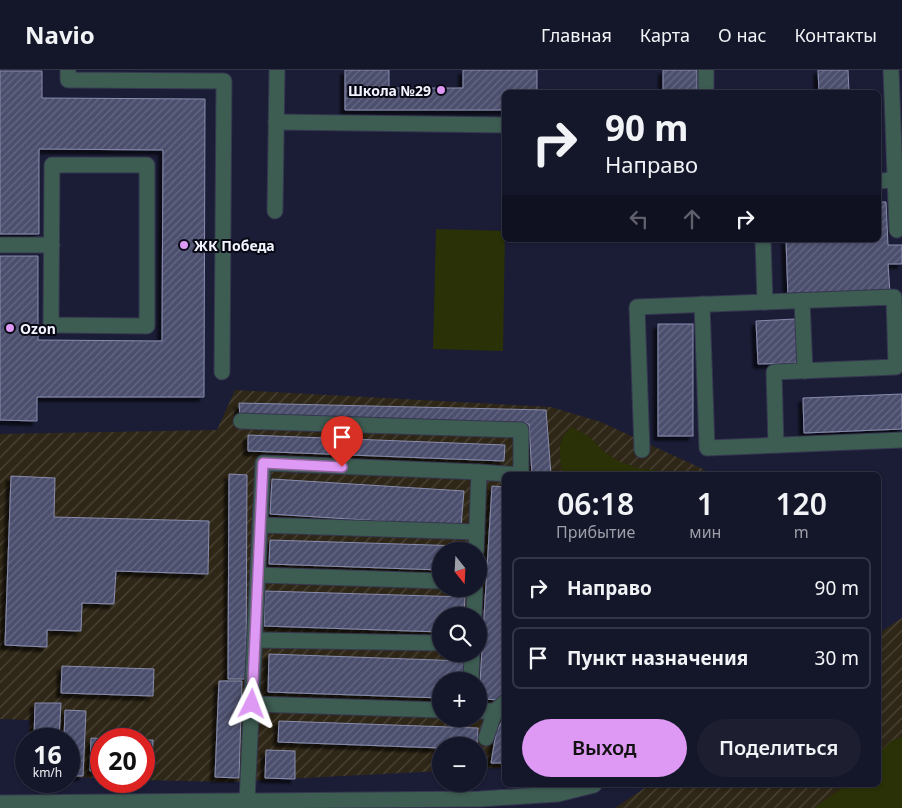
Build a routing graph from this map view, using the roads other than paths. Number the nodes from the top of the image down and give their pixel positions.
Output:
1 (68, 70) edge
2 (277, 70) edge
3 (706, 70) edge
4 (891, 70) edge
5 (706, 90) edge
6 (276, 122) junction
7 (502, 125) edge
8 (895, 180) junction
9 (881, 181) edge
10 (275, 211) dead end
11 (897, 230) dead end
12 (762, 242) edge
13 (0, 245) edge
14 (52, 245) junction
15 (802, 300) junction
16 (765, 302) junction
17 (702, 304) junction
18 (805, 371) junction
19 (222, 372) dead end
20 (240, 421) dead end
21 (902, 440) edge
22 (776, 445) junction
23 (642, 450) dead end
24 (479, 472) junction
25 (521, 472) edge
26 (502, 474) edge
27 (260, 525) junction
28 (477, 532) junction
29 (476, 542) edge
30 (258, 575) junction
31 (432, 581) edge
32 (255, 640) junction
33 (432, 642) edge
34 (252, 704) junction
35 (500, 707) edge
36 (487, 709) edge
37 (432, 710) edge
38 (486, 737) edge
39 (578, 787) edge
40 (554, 790) edge
41 (247, 801) junction
42 (0, 802) edge
43 (474, 804) edge

1 - 19 street
2 - 6 street
3 - 5 street
4 - 8 street
6 - 7 street
6 - 10 street
8 - 9 street
8 - 11 street
12 - 16 street
13 - 14 street
14 - 14 street
15 - 16 street
15 - 18 street
15 - 18 street
16 - 17 street
17 - 22 street
17 - 23 street
18 - 22 street
20 - 25 street
21 - 22 street
24 - 26 street
24 - 27 street
24 - 28 street
27 - 28 street
27 - 30 street
28 - 29 street
30 - 31 street
30 - 32 street
32 - 33 street
32 - 34 street
34 - 37 street
34 - 41 street
35 - 36 street
35 - 38 street
39 - 40 street
40 - 43 street
41 - 42 street
41 - 43 street

